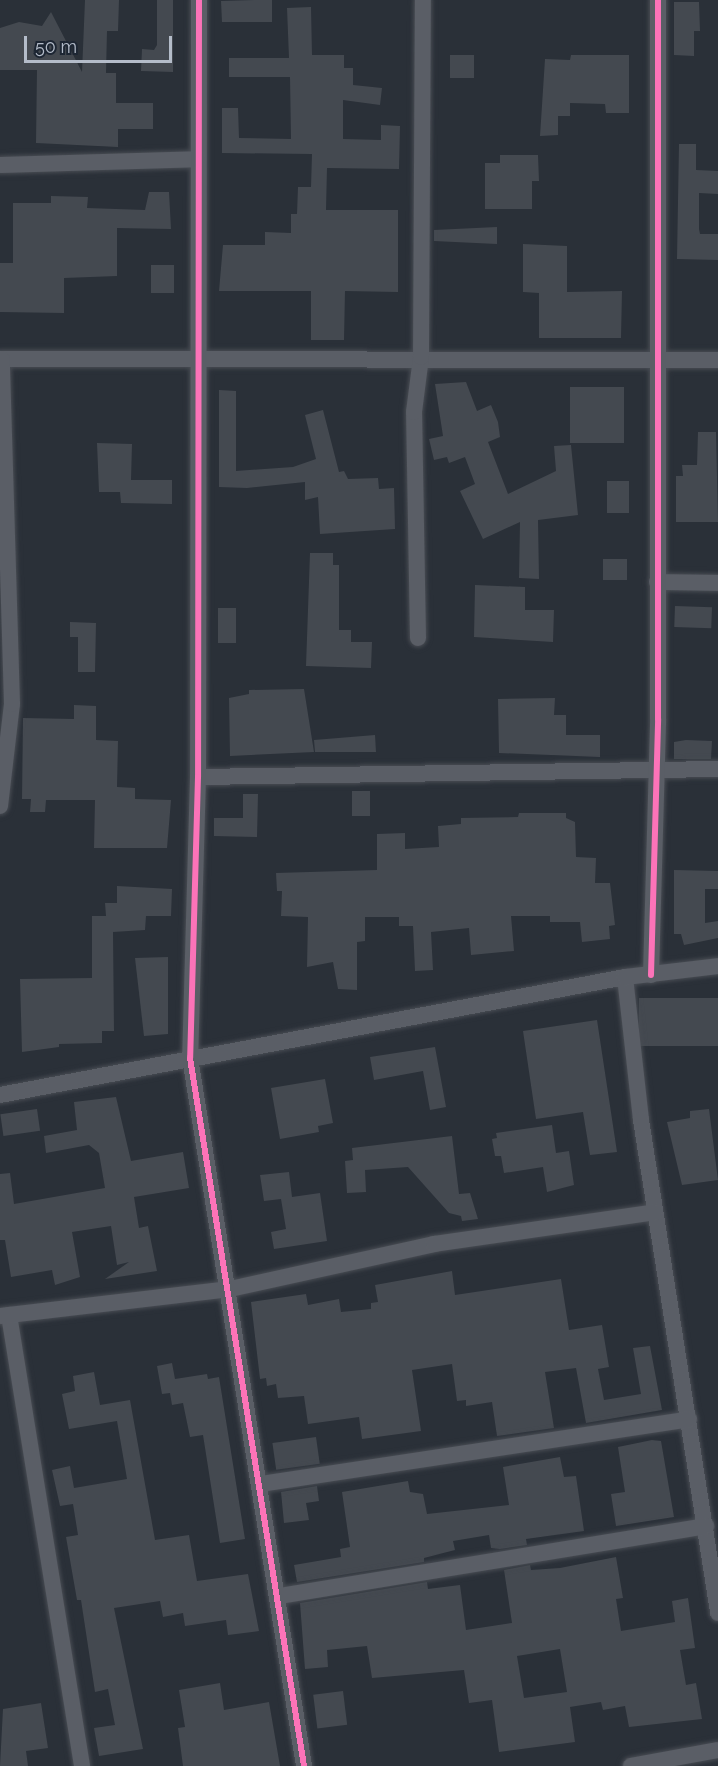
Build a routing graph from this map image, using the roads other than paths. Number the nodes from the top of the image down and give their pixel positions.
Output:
1 (199, 0) edge
2 (423, 0) edge
3 (658, 0) edge
4 (197, 159) junction
5 (0, 165) edge
6 (421, 357) junction
7 (1, 359) edge
8 (655, 360) junction
9 (718, 360) edge
10 (197, 362) junction
11 (657, 582) junction
12 (718, 583) edge
13 (418, 639) dead end
14 (657, 768) junction
15 (718, 769) edge
16 (198, 777) junction
17 (0, 806) edge
18 (718, 966) edge
19 (651, 975) junction
20 (624, 977) junction
21 (190, 1058) junction
22 (0, 1095) edge
23 (655, 1212) junction
24 (230, 1289) junction
25 (5, 1316) edge
26 (689, 1419) junction
27 (261, 1484) junction
28 (706, 1526) junction
29 (279, 1596) junction
30 (718, 1613) edge
31 (718, 1750) edge
32 (82, 1766) edge
33 (304, 1766) edge
34 (631, 1766) edge

1 - 4 street
2 - 6 street
3 - 8 street
4 - 5 street
4 - 10 street
6 - 8 street
6 - 10 street
6 - 13 street
7 - 10 street
7 - 17 street
8 - 9 street
8 - 11 street
10 - 16 street
11 - 12 street
11 - 14 street
14 - 15 street
14 - 16 street
14 - 19 street
16 - 21 street
18 - 19 street
19 - 20 street
20 - 21 street
20 - 23 street
21 - 22 street
21 - 24 street
23 - 24 street
23 - 26 street
24 - 25 street
24 - 27 street
25 - 32 street
26 - 27 street
26 - 28 street
27 - 29 street
28 - 29 street
28 - 30 street
29 - 33 street
31 - 34 street

